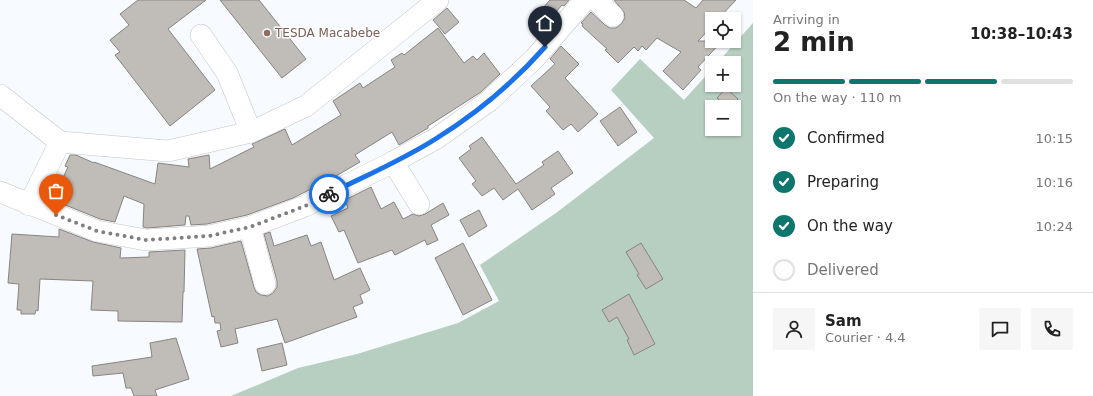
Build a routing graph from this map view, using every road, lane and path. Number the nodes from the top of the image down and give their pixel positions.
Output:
1 (438, 0) edge
2 (585, 0) edge
3 (596, 0) edge
4 (613, 16) dead end
5 (201, 35) dead end
6 (0, 95) edge
7 (251, 132) junction
8 (60, 142) junction
9 (393, 162) junction
10 (0, 192) edge
11 (419, 204) dead end
12 (29, 205) junction
13 (250, 227) junction
14 (265, 284) dead end

1 - 7 street
2 - 9 street
3 - 4 street
5 - 7 street
6 - 8 street
7 - 8 street
8 - 12 street
9 - 11 street
9 - 13 street
10 - 12 street
12 - 13 street
13 - 14 street

